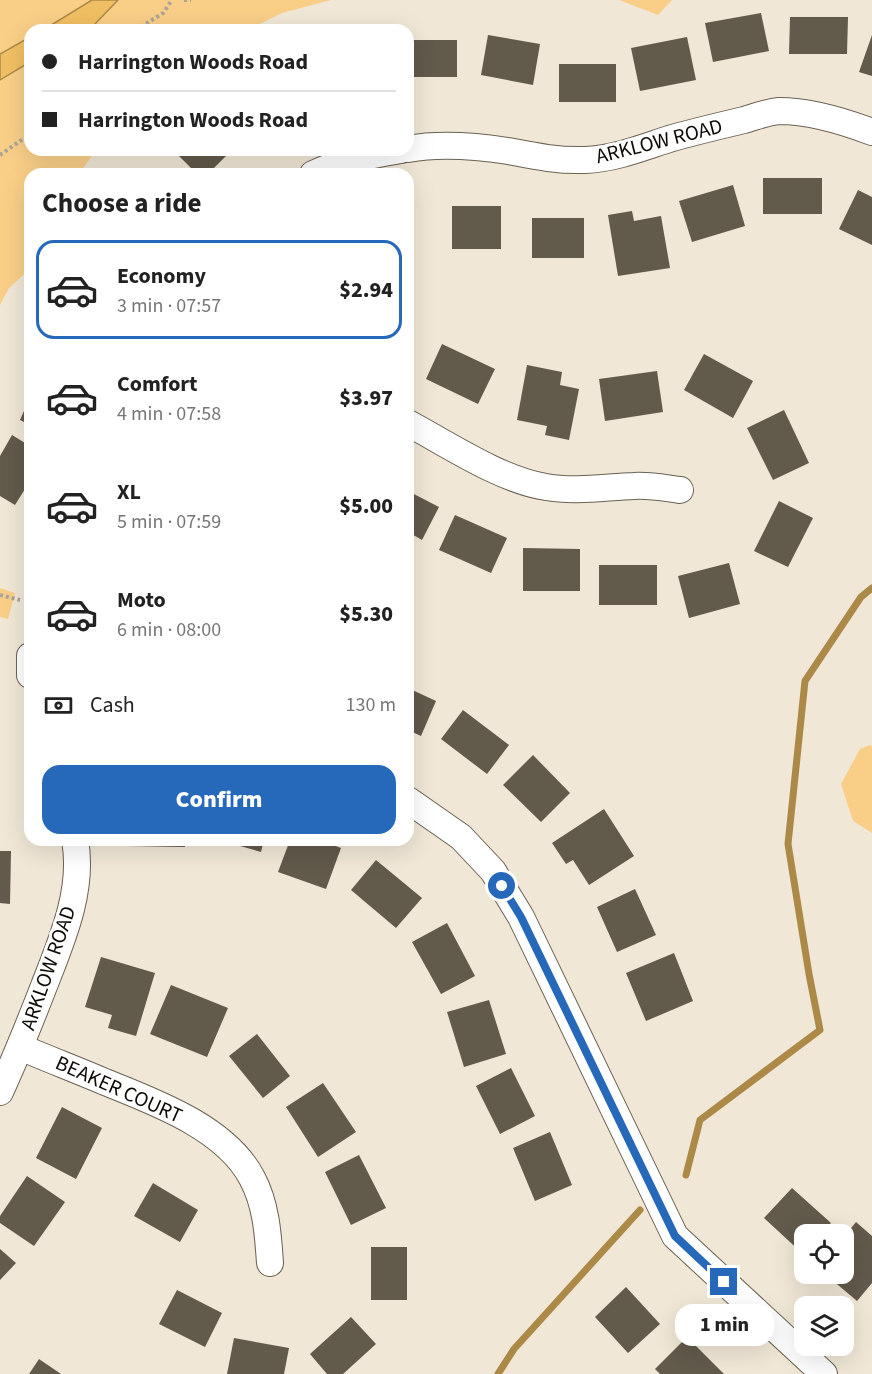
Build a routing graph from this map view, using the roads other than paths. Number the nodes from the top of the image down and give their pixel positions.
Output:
1 (872, 132) edge
2 (414, 148) edge
3 (369, 156) edge
4 (330, 168) edge
5 (414, 426) edge
6 (680, 490) dead end
7 (414, 804) edge
8 (76, 846) edge
9 (20, 1047) junction
10 (0, 1092) edge
11 (270, 1263) dead end
12 (824, 1374) edge

1 - 2 street, ARKLOW ROAD
3 - 4 street
5 - 6 street
7 - 12 street
8 - 9 street, ARKLOW ROAD
9 - 10 street, ARKLOW ROAD
9 - 11 street, BEAKER COURT

